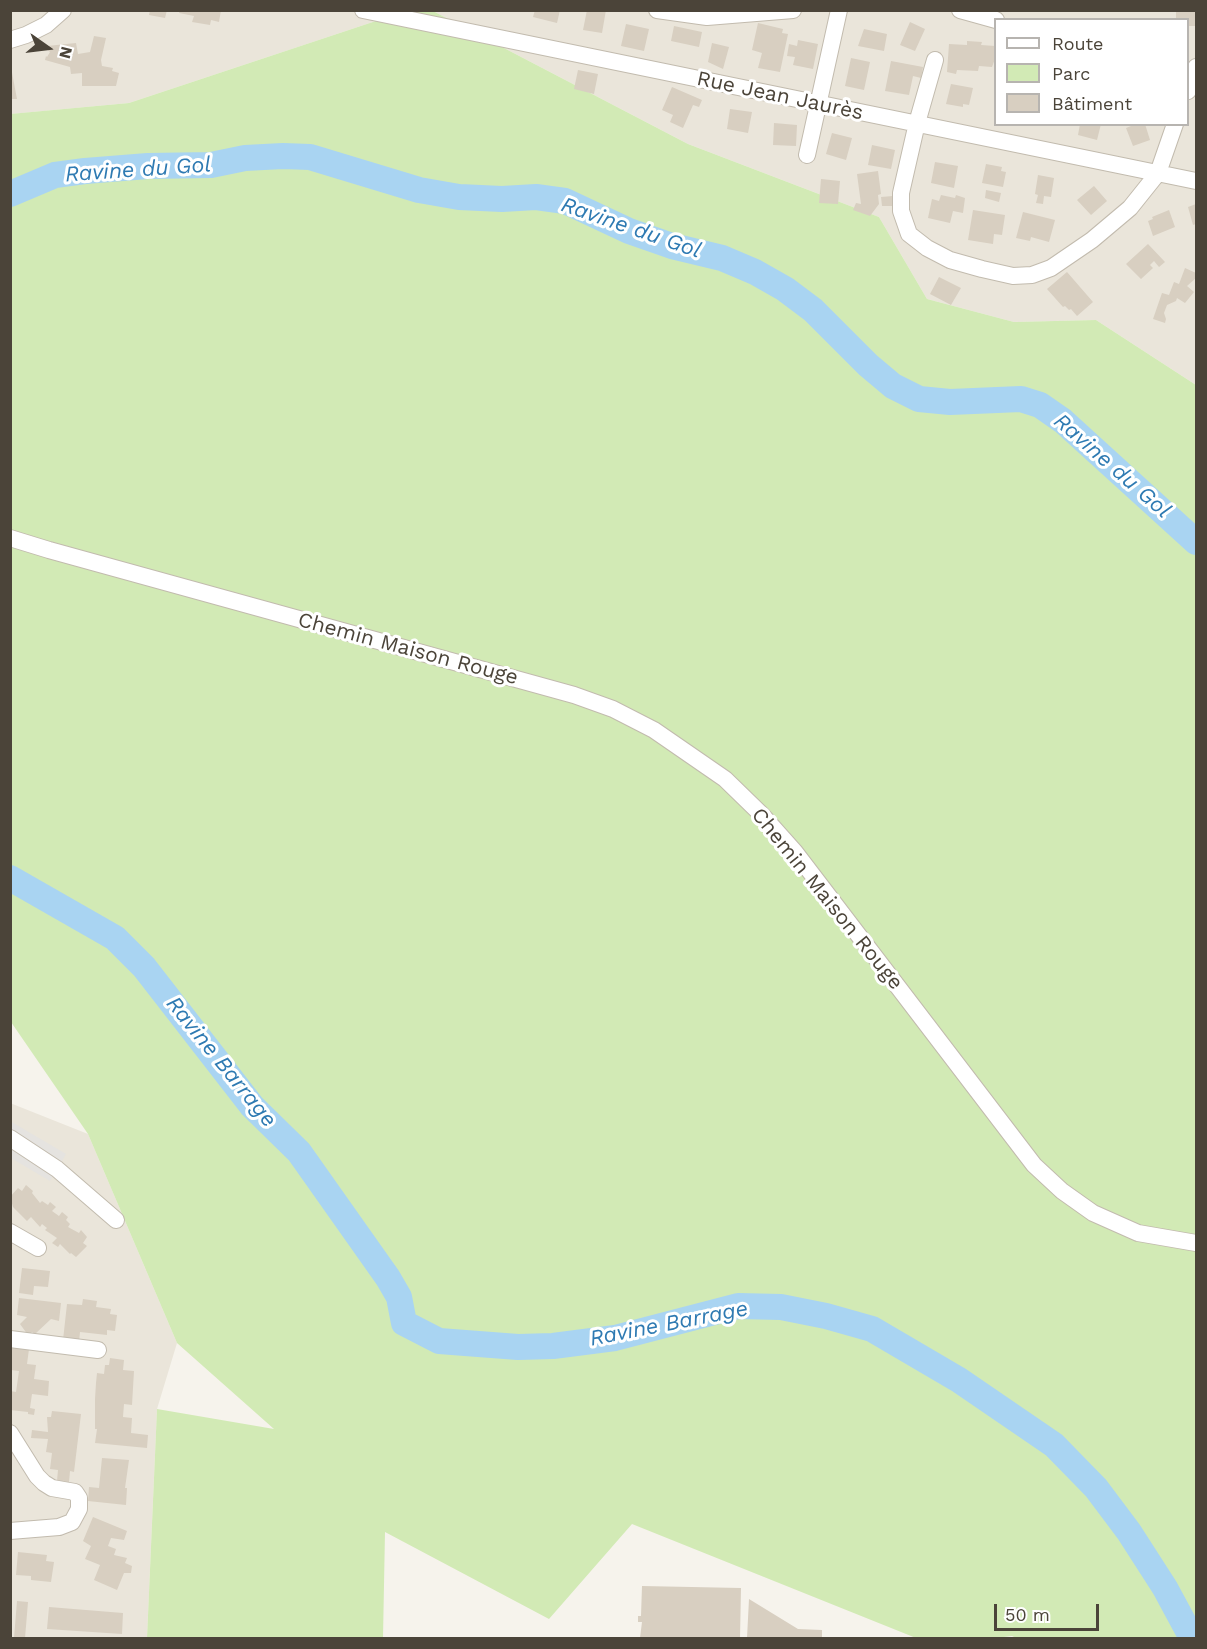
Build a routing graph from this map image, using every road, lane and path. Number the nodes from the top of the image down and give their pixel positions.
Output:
1 (63, 10) edge
2 (363, 10) edge
3 (657, 10) edge
4 (793, 10) edge
5 (839, 10) edge
6 (960, 10) edge
7 (994, 19) edge
8 (10, 40) edge
9 (935, 60) dead end
10 (1197, 67) edge
11 (1189, 88) edge
12 (819, 104) junction
13 (917, 123) junction
14 (1174, 126) edge
15 (807, 155) dead end
16 (1158, 172) junction
17 (1197, 181) edge
18 (10, 538) edge
19 (10, 1138) edge
20 (116, 1220) dead end
21 (10, 1232) edge
22 (1197, 1242) edge
23 (38, 1248) dead end
24 (10, 1339) edge
25 (98, 1350) dead end
26 (10, 1433) edge
27 (10, 1531) edge

1 - 8 street
2 - 12 street, Rue Jean Jaurès
3 - 4 street
5 - 12 street
6 - 7 street
9 - 13 street
10 - 11 street
12 - 13 street, Rue Jean Jaurès
12 - 15 street
13 - 16 street, Rue Jean Jaurès
13 - 16 street
14 - 16 street
16 - 17 street, Rue Jean Jaurès
18 - 22 street, Chemin Maison Rouge
19 - 20 street
21 - 23 street
24 - 25 street
26 - 27 street

